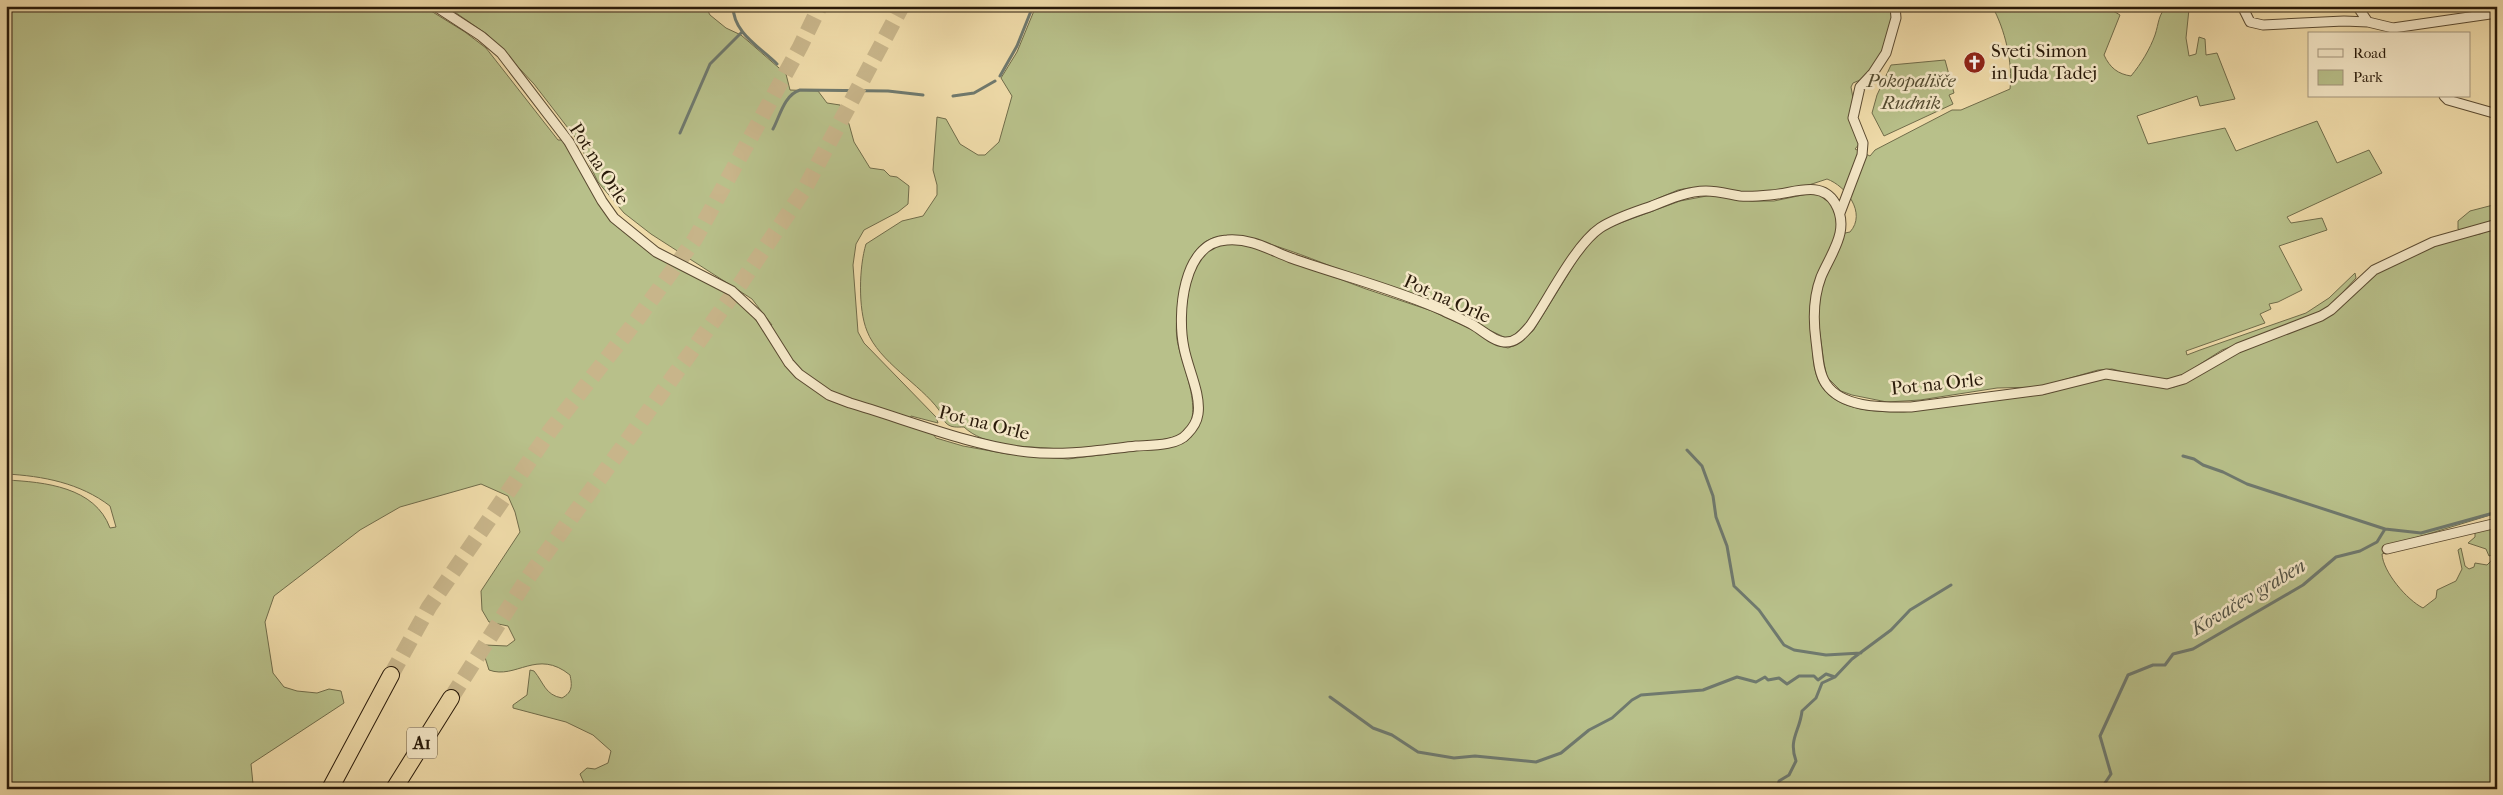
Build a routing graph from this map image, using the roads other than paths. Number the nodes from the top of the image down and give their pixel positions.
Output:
1 (435, 6) edge
2 (1895, 6) edge
3 (2242, 6) edge
4 (2357, 6) edge
5 (2497, 14) edge
6 (2368, 22) junction
7 (2393, 31) edge
8 (2446, 98) edge
9 (2497, 114) edge
10 (1840, 213) junction
11 (2497, 224) edge
12 (2497, 523) edge
13 (2387, 549) dead end
14 (391, 675) tunnel mouth
15 (451, 698) tunnel mouth
16 (330, 789) edge
17 (394, 789) edge

1 - 10 street, Pot na Orle
2 - 10 street
3 - 6 street
4 - 6 street
5 - 7 street
6 - 7 street
8 - 9 street
10 - 11 street, Pot na Orle
12 - 13 street
14 - 16 highway
15 - 17 highway, A1

